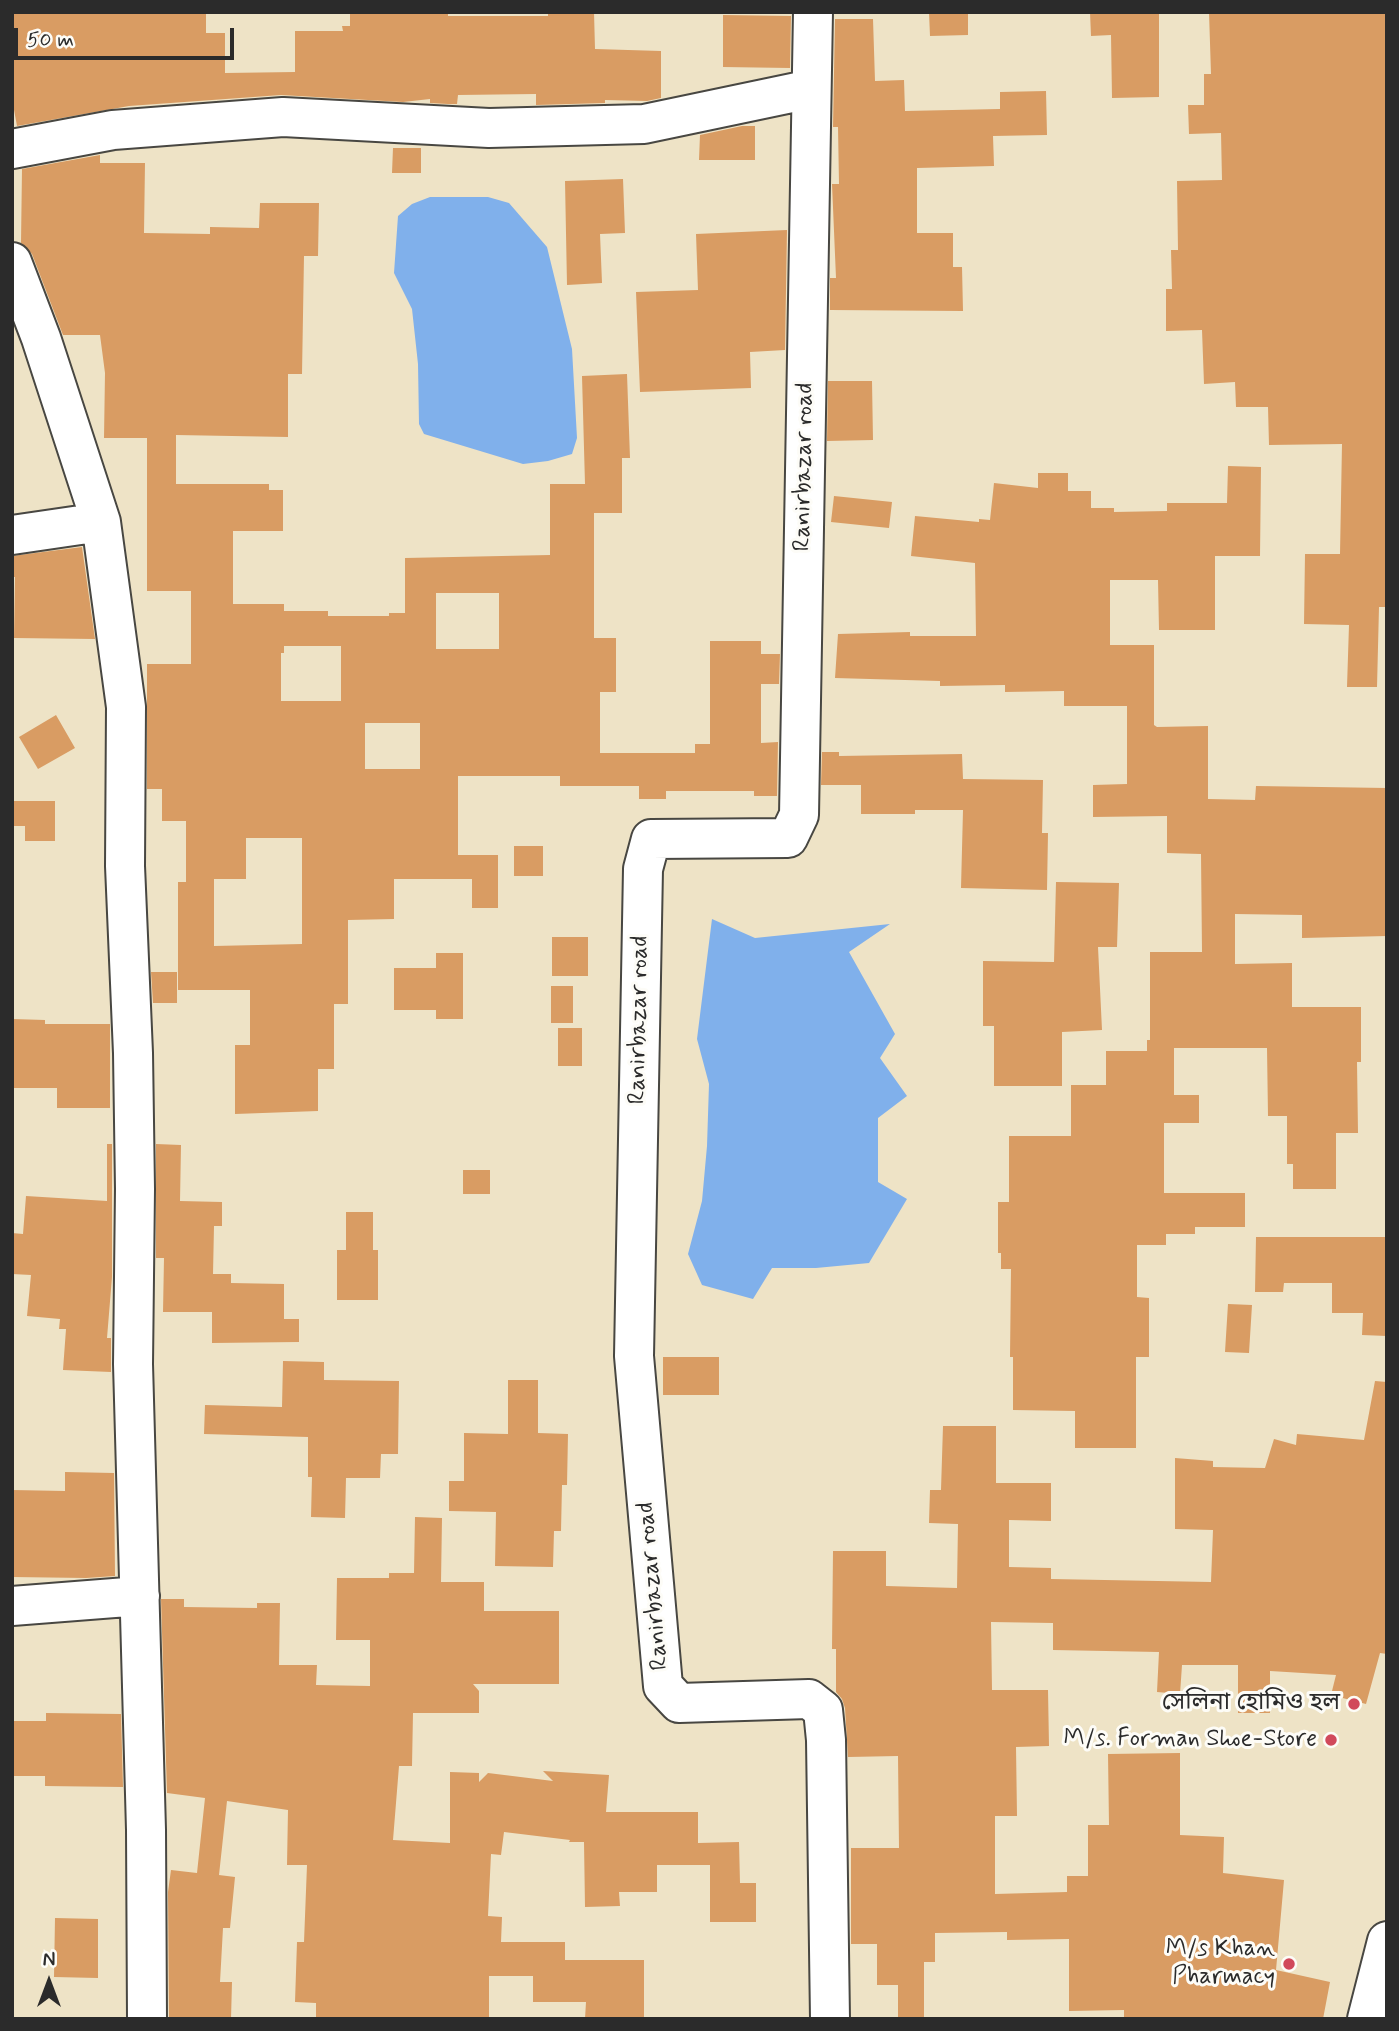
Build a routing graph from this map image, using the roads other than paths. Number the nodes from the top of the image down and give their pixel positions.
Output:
1 (813, 12) edge
2 (811, 89) junction
3 (12, 149) edge
4 (12, 262) edge
5 (101, 522) junction
6 (12, 535) edge
7 (140, 1596) junction
8 (12, 1606) edge
9 (1387, 1941) edge
10 (147, 2019) edge
11 (830, 2019) edge
12 (1367, 2019) edge

1 - 2 street, Ranirbazar road
2 - 3 street
2 - 11 street, Ranirbazar road
4 - 5 street
5 - 6 street
5 - 7 street
7 - 8 street
7 - 10 street
9 - 12 street

